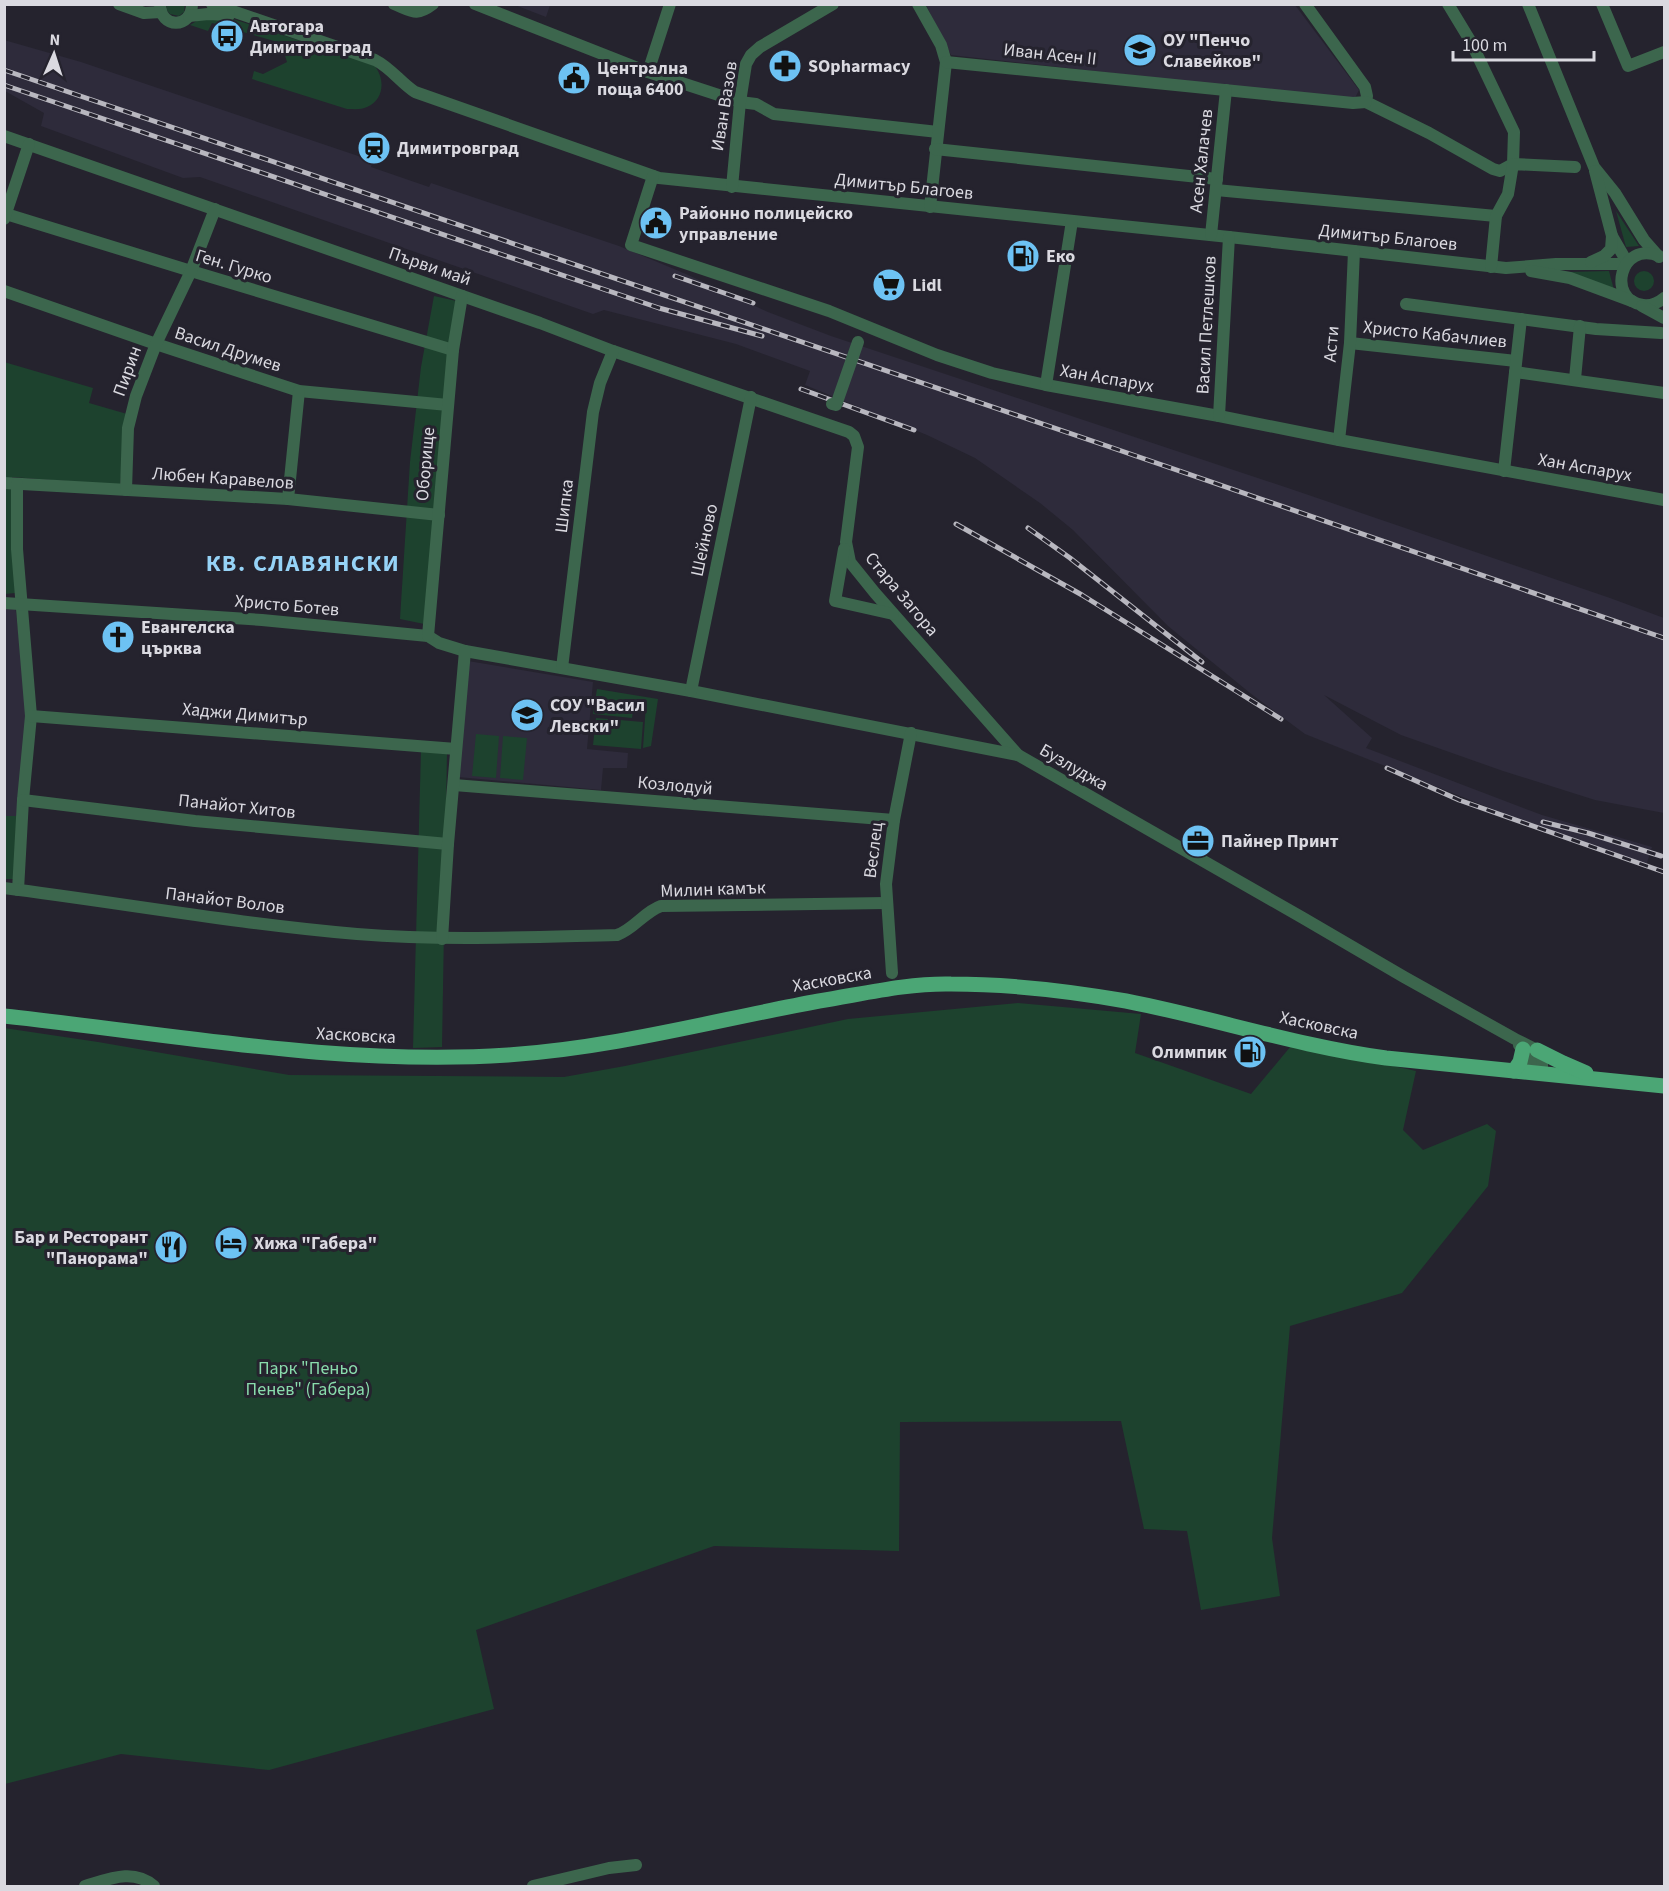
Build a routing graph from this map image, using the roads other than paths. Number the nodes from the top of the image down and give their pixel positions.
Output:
1 (119, 4) edge
2 (212, 4) edge
3 (394, 4) edge
4 (434, 4) edge
5 (475, 4) edge
6 (670, 4) edge
7 (832, 4) edge
8 (918, 4) edge
9 (1305, 4) edge
10 (1448, 4) edge
11 (1528, 4) edge
12 (1602, 4) edge
13 (161, 8) edge
14 (190, 10) edge
15 (244, 10) edge
16 (1665, 52) edge
17 (946, 62) junction
18 (648, 72) junction
19 (1226, 90) junction
20 (740, 102) junction
21 (1366, 102) junction
22 (938, 132) junction
23 (4, 136) edge
24 (29, 144) junction
25 (935, 149) junction
26 (1513, 164) junction
27 (1575, 167) dead end
28 (1594, 167) junction
29 (653, 176) junction
30 (1216, 184) junction
31 (732, 187) junction
32 (930, 207) junction
33 (215, 209) junction
34 (5, 216) edge
35 (1496, 216) junction
36 (1072, 221) junction
37 (1211, 235) junction
38 (1612, 236) junction
39 (1229, 237) junction
40 (1354, 251) junction
41 (1663, 260) edge
42 (1626, 263) junction
43 (1588, 264) junction
44 (1491, 267) junction
45 (1506, 268) junction
46 (191, 272) junction
47 (4, 291) edge
48 (462, 296) junction
49 (1665, 298) edge
50 (1635, 303) junction
51 (1406, 304) dead end
52 (1665, 318) edge
53 (1521, 319) junction
54 (1580, 326) junction
55 (1661, 333) dead end
56 (858, 342) dead end
57 (1350, 343) junction
58 (156, 344) junction
59 (453, 350) junction
60 (613, 351) junction
61 (1516, 367) junction
62 (1575, 380) junction
63 (1046, 386) junction
64 (299, 391) junction
65 (1665, 393) edge
66 (751, 397) junction
67 (832, 404) dead end
68 (448, 405) junction
69 (1219, 416) junction
70 (843, 428) joint
71 (1339, 440) junction
72 (1504, 471) junction
73 (11, 483) edge
74 (126, 490) junction
75 (288, 499) junction
76 (1665, 500) edge
77 (439, 514) junction
78 (846, 542) junction
79 (4, 603) edge
80 (21, 603) junction
81 (893, 614) junction
82 (428, 636) junction
83 (465, 651) junction
84 (562, 668) junction
85 (691, 691) junction
86 (31, 716) junction
87 (911, 734) junction
88 (456, 749) junction
89 (1018, 755) junction
90 (454, 785) junction
91 (23, 800) junction
92 (894, 820) junction
93 (448, 844) junction
94 (4, 888) edge
95 (18, 890) junction
96 (887, 903) junction
97 (442, 939) junction
98 (892, 973) dead end
99 (4, 1016) edge
100 (1525, 1046) junction
101 (1514, 1071) junction
102 (1537, 1073) junction
103 (1612, 1081) junction
104 (1665, 1086) edge
105 (636, 1865) dead end
106 (85, 1887) edge
107 (154, 1887) edge
108 (533, 1887) edge

1 - 13 street
2 - 15 street, Димитър Благоев
3 - 4 street
5 - 18 street
6 - 18 street
7 - 20 street, Иван Вазов
8 - 17 street
9 - 21 street
10 - 26 street
11 - 28 street
12 - 16 street
13 - 14 street
14 - 15 street
15 - 29 street, Димитър Благоев
17 - 19 street, Иван Асен II
17 - 22 street
18 - 20 street
19 - 21 street, Иван Асен II
19 - 30 street, Асен Халачев
20 - 22 street
20 - 31 street, Иван Вазов
21 - 26 street
22 - 25 street
23 - 24 street, Първи май
24 - 33 street, Първи май
24 - 34 street
25 - 30 street
25 - 32 street
26 - 27 street
26 - 35 street
28 - 38 street
28 - 41 street
29 - 31 street, Димитър Благоев
29 - 63 street, Хан Аспарух
30 - 35 street
30 - 37 street, Асен Халачев
31 - 32 street, Димитър Благоев
32 - 36 street, Димитър Благоев
33 - 46 street, Пирин
33 - 48 street, Първи май
34 - 46 street, Ген. Гурко
35 - 44 street
36 - 37 street, Димитър Благоев
36 - 63 street
37 - 39 street, Димитър Благоев
38 - 42 street
38 - 43 street
39 - 40 street, Димитър Благоев
39 - 69 street, Васил Петлешков
40 - 44 street, Димитър Благоев
40 - 57 street, Асти
41 - 42 street, Димитър Благоев
42 - 43 street, Димитър Благоев
42 - 50 street
43 - 45 street, Димитър Благоев
44 - 45 street, Димитър Благоев
45 - 50 street
46 - 58 street, Пирин
46 - 59 street, Ген. Гурко
47 - 58 street, Васил Друмев
48 - 59 street, Оборище
48 - 60 street, Първи май
49 - 50 street
50 - 52 street
51 - 53 street
53 - 54 street
53 - 61 street
54 - 55 street
54 - 62 street
56 - 67 street, bridge
57 - 61 street, Христо Кабачлиев
57 - 71 street, Асти
58 - 64 street, Васил Друмев
58 - 74 street, Пирин
59 - 68 street, Оборище
60 - 66 street, Първи май
60 - 84 street, Шипка
61 - 62 street, Христо Кабачлиев
61 - 72 street
62 - 65 street, Христо Кабачлиев
63 - 69 street, Хан Аспарух
64 - 68 street, Васил Друмев
64 - 75 street
66 - 70 street, Първи май
66 - 85 street, Шейново
68 - 77 street, Оборище
69 - 71 street, Хан Аспарух
70 - 78 street, Стара Загора
71 - 72 street, Хан Аспарух
72 - 76 street, Хан Аспарух
73 - 74 street, Любен Каравелов
73 - 80 street
74 - 75 street, Любен Каравелов
75 - 77 street, Любен Каравелов
77 - 82 street, Оборище
78 - 81 street, Стара Загора
78 - 81 street
79 - 80 street, Христо Ботев
80 - 82 street, Христо Ботев
80 - 86 street
81 - 89 street, Стара Загора
82 - 83 street, Христо Ботев
83 - 84 street, Христо Ботев
83 - 88 street
84 - 85 street, Бузлуджа
85 - 87 street, Бузлуджа
86 - 88 street, Хаджи Димитър
86 - 91 street
87 - 89 street, Бузлуджа
87 - 92 street, Веслец
88 - 90 street
89 - 100 street, Бузлуджа
90 - 92 street, Козлодуй
90 - 93 street
91 - 93 street, Панайот Хитов
91 - 95 street
92 - 96 street, Веслец
93 - 97 street
94 - 95 street, Панайот Волов
95 - 97 street, Панайот Волов
96 - 97 street, Милин камък
96 - 98 street, Веслец
99 - 101 main road, Хасковска
100 - 101 main road
100 - 102 street
100 - 103 main road
101 - 102 main road, Хасковска
102 - 103 main road, Хасковска
103 - 104 main road, Хасковска
105 - 108 street
106 - 107 street

